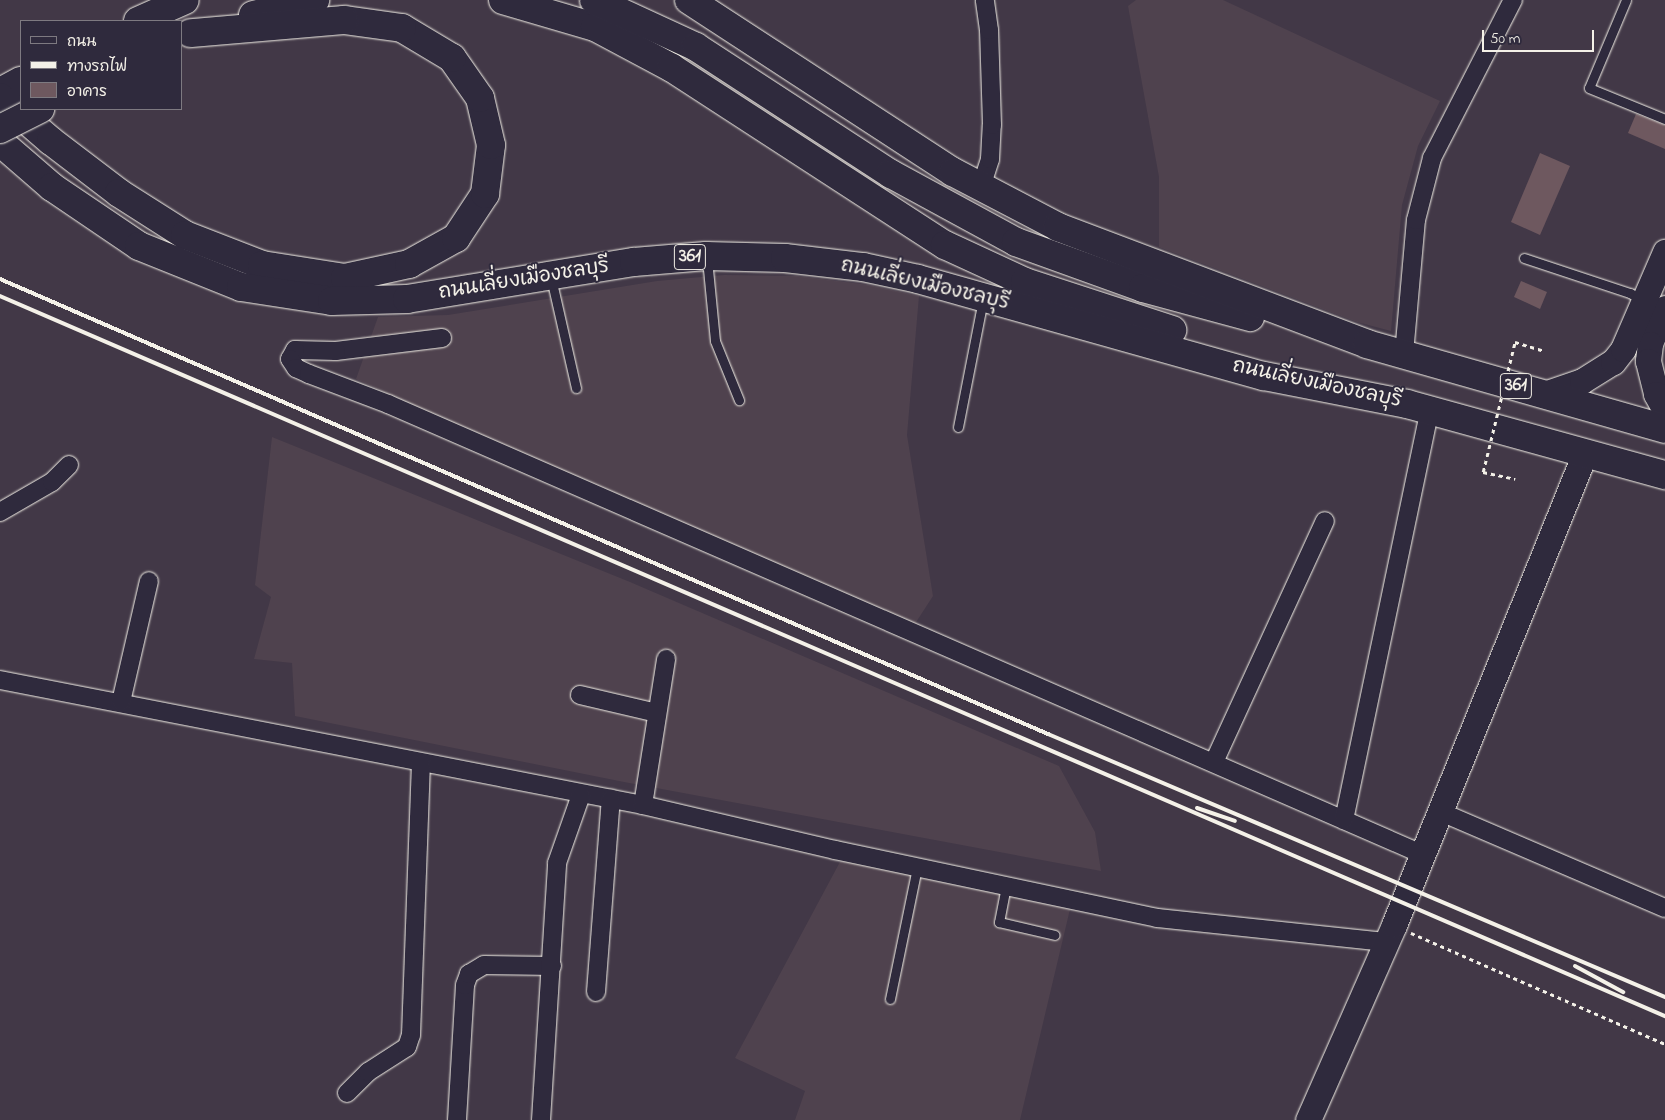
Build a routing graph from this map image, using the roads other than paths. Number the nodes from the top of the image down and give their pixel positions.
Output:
1 (185, 0) edge
2 (315, 0) edge
3 (503, 0) edge
4 (594, 0) edge
5 (689, 0) edge
6 (985, 0) edge
7 (1513, 0) edge
8 (1626, 0) edge
9 (140, 20) edge
10 (186, 36) edge
11 (20, 81) edge
12 (0, 92) edge
13 (0, 96) edge
14 (38, 110) edge
15 (1665, 118) edge
16 (0, 129) edge
17 (0, 142) edge
18 (981, 187) junction
19 (1665, 252) edge
20 (706, 256) junction
21 (1524, 258) dead end
22 (551, 276) junction
23 (984, 297) junction
24 (1654, 305) edge
25 (442, 338) dead end
26 (1367, 344) junction
27 (1404, 354) junction
28 (576, 388) dead end
29 (1544, 394) junction
30 (740, 400) dead end
31 (1419, 407) junction
32 (1665, 410) edge
33 (958, 427) dead end
34 (1665, 429) edge
35 (1585, 453) junction
36 (69, 465) dead end
37 (1665, 474) edge
38 (0, 512) edge
39 (1325, 521) dead end
40 (149, 581) dead end
41 (666, 658) dead end
42 (0, 680) edge
43 (580, 694) dead end
44 (121, 702) junction
45 (657, 713) junction
46 (1214, 762) junction
47 (421, 764) junction
48 (581, 795) junction
49 (611, 799) junction
50 (643, 805) junction
51 (1441, 812) junction
52 (1344, 820) junction
53 (1422, 854) junction
54 (917, 867) junction
55 (1006, 886) junction
56 (1665, 908) edge
57 (1390, 934) junction
58 (1055, 935) dead end
59 (552, 966) junction
60 (596, 992) dead end
61 (890, 999) dead end
62 (347, 1093) dead end
63 (458, 1120) edge
64 (541, 1120) edge
65 (1308, 1120) edge

1 - 9 highway
2 - 10 highway
3 - 31 highway
4 - 26 highway
5 - 18 highway, 361
6 - 18 street
7 - 27 street
8 - 15 lane
10 - 13 highway
11 - 12 highway
14 - 16 highway, bridge
17 - 22 highway, ถนนเลี่ยงเมืองชลบุรี / 361
18 - 26 highway, 361
19 - 24 street
20 - 22 highway, ถนนเลี่ยงเมืองชลบุรี / 361
20 - 23 highway, ถนนเลี่ยงเมืองชลบุรี / 361
20 - 30 lane
21 - 24 lane
22 - 28 lane
23 - 31 highway, ถนนเลี่ยงเมืองชลบุรี / 361
23 - 33 lane
24 - 29 street
24 - 32 street
25 - 46 street
26 - 27 highway, 361
27 - 29 highway, 361
29 - 34 highway, 361
31 - 35 highway, ถนนเลี่ยงเมืองชลบุรี / 361
31 - 52 street
35 - 37 highway, ถนนเลี่ยงเมืองชลบุรี / 361
35 - 51 street
36 - 38 street
39 - 46 street
40 - 44 street
41 - 45 street
42 - 44 street
43 - 45 street
44 - 47 street
45 - 50 street
46 - 52 street
47 - 48 street
47 - 62 street
48 - 49 street
48 - 59 street
49 - 50 street
49 - 60 street
50 - 54 street
51 - 53 street
51 - 56 street
52 - 53 street
53 - 57 street
54 - 55 street
54 - 61 lane
55 - 57 street
55 - 58 lane
57 - 65 street
59 - 63 street
59 - 64 street

